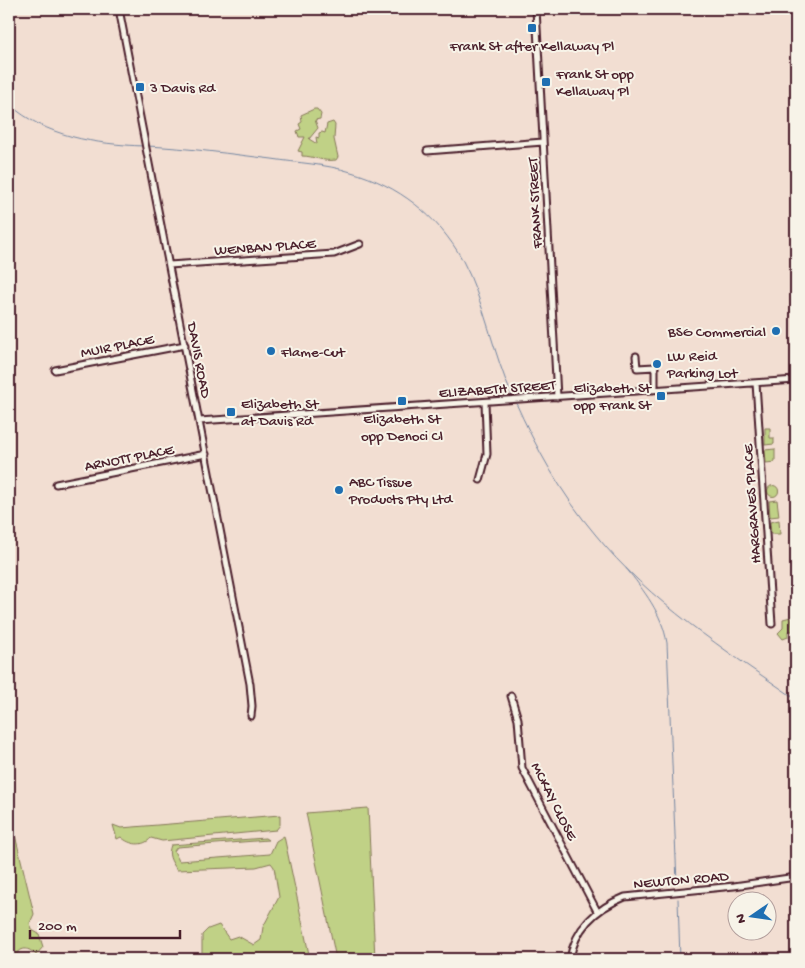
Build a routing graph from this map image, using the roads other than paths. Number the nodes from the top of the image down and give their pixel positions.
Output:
1 (119, 9) edge
2 (536, 9) edge
3 (543, 142) junction
4 (428, 151) dead end
5 (360, 244) dead end
6 (169, 265) junction
7 (796, 283) edge
8 (796, 301) edge
9 (185, 345) junction
10 (636, 356) dead end
11 (55, 370) dead end
12 (796, 380) edge
13 (756, 383) junction
14 (653, 390) junction
15 (557, 397) junction
16 (485, 402) junction
17 (199, 421) junction
18 (206, 454) junction
19 (480, 480) dead end
20 (56, 484) dead end
21 (772, 624) dead end
22 (511, 696) dead end
23 (251, 716) dead end
24 (796, 877) edge
25 (597, 911) junction
26 (570, 959) edge

1 - 6 street, DAVIS ROAD
2 - 3 street, FRANK STREET
3 - 4 street
3 - 15 street, FRANK STREET
5 - 6 street, WENBAN PLACE
6 - 9 street, DAVIS ROAD
7 - 8 street
9 - 11 street, MUIR PLACE
9 - 17 street, DAVIS ROAD
10 - 14 street
12 - 13 street, ELIZABETH STREET
13 - 14 street, ELIZABETH STREET
13 - 21 street, HARGRAVES PLACE
14 - 15 street, ELIZABETH STREET
15 - 16 street, ELIZABETH STREET
16 - 17 street, ELIZABETH STREET
16 - 19 street
17 - 18 street, DAVIS ROAD
18 - 20 street, ARNOTT PLACE
18 - 23 street, DAVIS ROAD
22 - 25 street, MCKAY CLOSE
24 - 25 street, NEWTON ROAD
25 - 26 street, NEWTON ROAD

